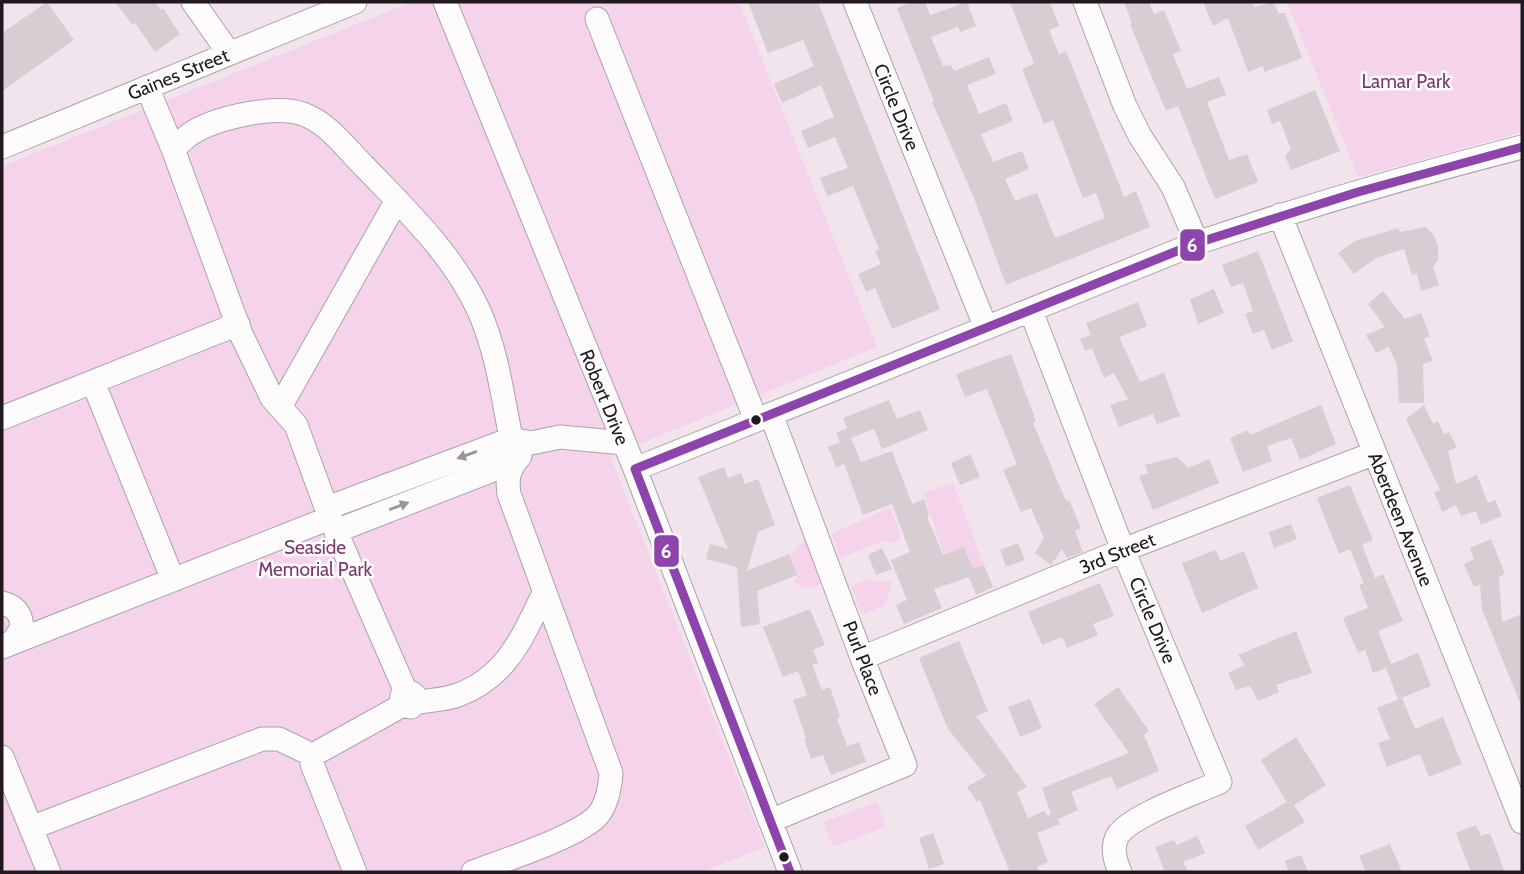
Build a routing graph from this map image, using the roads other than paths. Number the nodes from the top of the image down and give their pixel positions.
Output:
1 (193, 2) edge
2 (355, 2) edge
3 (445, 2) edge
4 (855, 2) edge
5 (1085, 2) edge
6 (597, 19) dead end
7 (229, 53) junction
8 (148, 87) junction
9 (2, 147) edge
10 (1522, 147) edge
11 (173, 149) junction
12 (397, 200) junction
13 (1280, 215) junction
14 (1197, 243) junction
15 (1031, 311) junction
16 (238, 324) junction
17 (986, 328) junction
18 (93, 382) junction
19 (280, 407) junction
20 (764, 417) junction
21 (2, 418) edge
22 (624, 443) junction
23 (519, 447) junction
24 (1375, 453) junction
25 (635, 469) junction
26 (331, 519) junction
27 (1123, 550) junction
28 (173, 580) junction
29 (544, 593) junction
30 (2, 603) edge
31 (3, 646) edge
32 (862, 658) junction
33 (408, 700) junction
34 (312, 755) junction
35 (2, 757) edge
36 (18, 817) edge
37 (770, 821) junction
38 (1522, 822) edge
39 (49, 872) edge
40 (355, 872) edge
41 (473, 872) edge
42 (790, 872) edge
43 (1120, 872) edge

1 - 7 street
2 - 7 street, Gaines Street
3 - 22 street, Robert Drive
4 - 17 street, Circle Drive
5 - 14 street
6 - 20 street, Purl Place
7 - 8 street, Gaines Street
8 - 9 street, Gaines Street
8 - 11 street
10 - 13 street
11 - 12 street
11 - 16 street
12 - 19 street
12 - 23 street
13 - 14 street
13 - 24 street, Aberdeen Avenue
14 - 15 street
15 - 17 street
15 - 27 street, Circle Drive
16 - 18 street
16 - 19 street
17 - 20 street
18 - 21 street
18 - 28 street
19 - 26 street
20 - 25 street
20 - 32 street, Purl Place
22 - 23 street
22 - 25 street, Robert Drive
23 - 26 street
23 - 29 street
24 - 27 street, 3rd Street
24 - 38 street, Aberdeen Avenue
25 - 37 street, Robert Drive
26 - 28 street
26 - 33 street
27 - 32 street, 3rd Street
27 - 43 street, Circle Drive
28 - 31 street
29 - 33 street
29 - 41 street
30 - 31 street
32 - 37 street, Purl Place
33 - 34 street
34 - 36 street
34 - 40 street
35 - 36 street
36 - 39 street
37 - 42 street, Robert Drive

